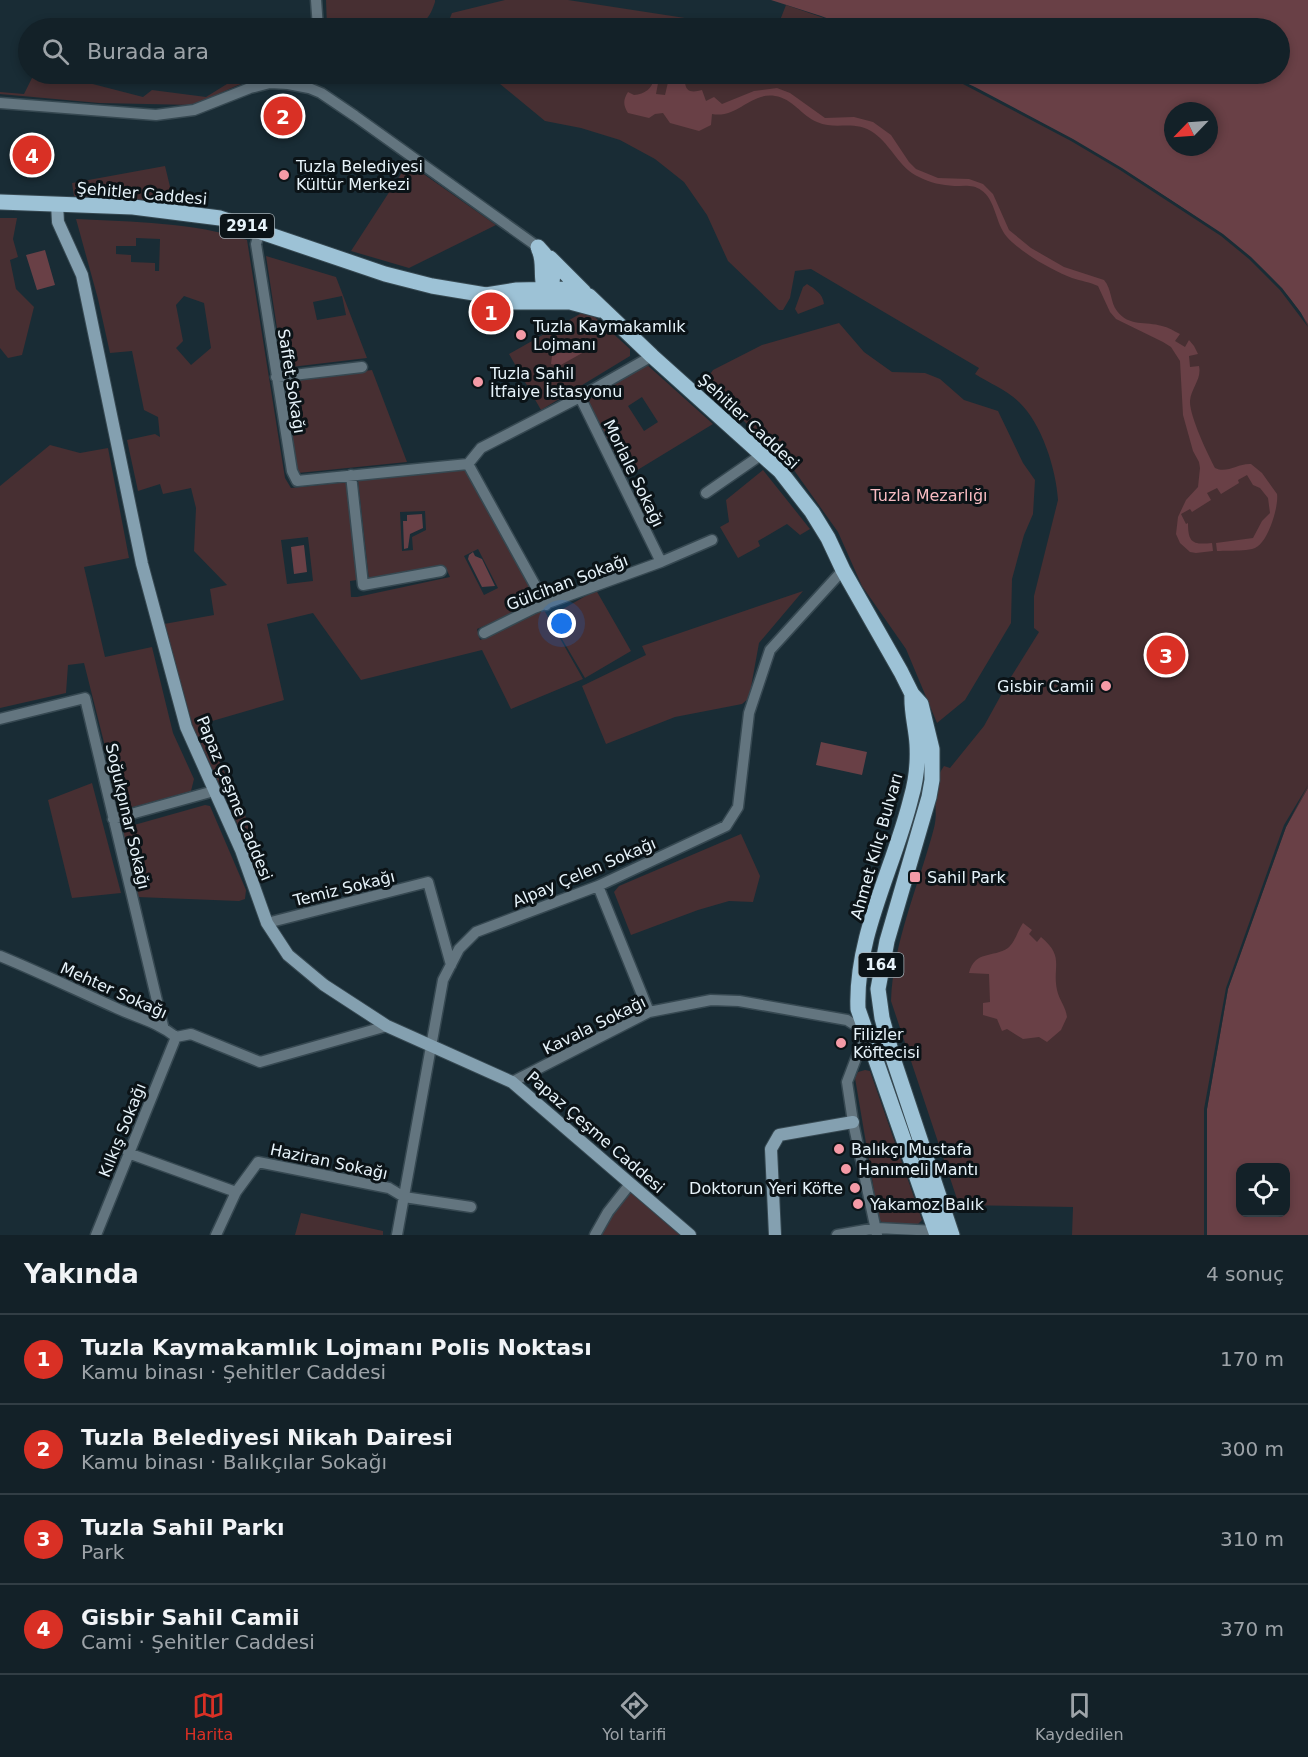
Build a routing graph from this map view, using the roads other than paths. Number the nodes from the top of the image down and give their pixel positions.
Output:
1 (316, 0) edge
2 (317, 18) edge
3 (266, 84) edge
4 (288, 84) edge
5 (0, 103) edge
6 (0, 202) edge
7 (57, 204) junction
8 (260, 230) junction
9 (542, 252) junction
10 (546, 291) junction
11 (521, 296) junction
12 (589, 296) junction
13 (560, 302) junction
14 (610, 316) junction
15 (652, 356) junction
16 (362, 367) dead end
17 (276, 377) junction
18 (580, 397) junction
19 (761, 455) junction
20 (468, 464) junction
21 (351, 476) junction
22 (706, 493) dead end
23 (712, 540) dead end
24 (661, 562) junction
25 (843, 570) junction
26 (441, 571) dead end
27 (546, 605) junction
28 (484, 633) dead end
29 (912, 694) junction
30 (0, 718) edge
31 (214, 791) junction
32 (113, 819) junction
33 (598, 886) junction
34 (267, 923) junction
35 (0, 956) edge
36 (451, 965) junction
37 (649, 1012) junction
38 (163, 1026) junction
39 (387, 1026) junction
40 (885, 1027) junction
41 (866, 1032) junction
42 (176, 1038) junction
43 (431, 1046) junction
44 (512, 1082) junction
45 (853, 1122) junction
46 (128, 1153) junction
47 (630, 1184) junction
48 (236, 1192) junction
49 (404, 1197) junction
50 (471, 1207) dead end
51 (877, 1232) edge
52 (937, 1233) edge
53 (96, 1235) edge
54 (216, 1235) edge
55 (397, 1235) edge
56 (595, 1235) edge
57 (690, 1235) edge
58 (775, 1235) edge
59 (837, 1235) edge
60 (952, 1235) edge

1 - 2 street
3 - 5 street
4 - 9 street
6 - 7 main road, Şehitler Caddesi / 2914
7 - 8 main road, Şehitler Caddesi / 2914
7 - 31 street, Papaz Çeşme Caddesi
8 - 11 main road, Şehitler Caddesi / 2914
8 - 17 street, Saffet Sokağı
9 - 10 main road
9 - 11 main road
9 - 12 main road, Şehitler Caddesi
10 - 11 main road
10 - 12 main road
10 - 13 main road
11 - 13 main road, Şehitler Caddesi / 2914
12 - 14 main road, Şehitler Caddesi
13 - 14 main road, Şehitler Caddesi / 2914
14 - 15 main road, Şehitler Caddesi
15 - 18 street
15 - 19 main road, Şehitler Caddesi
16 - 17 street
17 - 21 street, Saffet Sokağı
18 - 20 street
18 - 24 street, Morlale Sokağı
19 - 22 street
19 - 25 main road, Şehitler Caddesi
20 - 21 street
20 - 27 street
21 - 26 street
23 - 24 street, Gülcihan Sokağı
24 - 27 street, Gülcihan Sokağı
25 - 29 main road, Şehitler Caddesi
25 - 33 street, Alpay Çelen Sokağı
27 - 28 street, Gülcihan Sokağı
29 - 40 main road, 164
29 - 41 main road, Ahmet Kılıç Bulvarı / 164
30 - 32 street, Soğukpınar Sokağı
31 - 32 street
31 - 34 street, Papaz Çeşme Caddesi
32 - 38 street, Soğukpınar Sokağı
33 - 36 street, Alpay Çelen Sokağı
33 - 37 street
34 - 36 street, Temiz Sokağı
34 - 39 street, Papaz Çeşme Caddesi
35 - 38 street, Mehter Sokağı
36 - 43 street, Alpay Çelen Sokağı
37 - 41 street, Kavala Sokağı
37 - 44 street, Kavala Sokağı
38 - 42 street, Mehter Sokağı
39 - 42 street, Mehter Sokağı
39 - 43 street, Papaz Çeşme Caddesi
40 - 41 street
40 - 60 main road, 164
41 - 45 street
41 - 52 main road, Ahmet Kılıç Bulvarı / 164
42 - 46 street, Kılkış Sokağı
43 - 44 street, Papaz Çeşme Caddesi
43 - 49 street, Alpay Çelen Sokağı
44 - 47 street, Papaz Çeşme Caddesi
45 - 51 street
45 - 58 street
46 - 48 street
46 - 53 street, Kılkış Sokağı
47 - 56 street
47 - 57 street, Papaz Çeşme Caddesi
48 - 49 street, Haziran Sokağı
48 - 54 street, Haziran Sokağı
49 - 50 street
49 - 55 street, Alpay Çelen Sokağı
51 - 52 street
51 - 59 street

